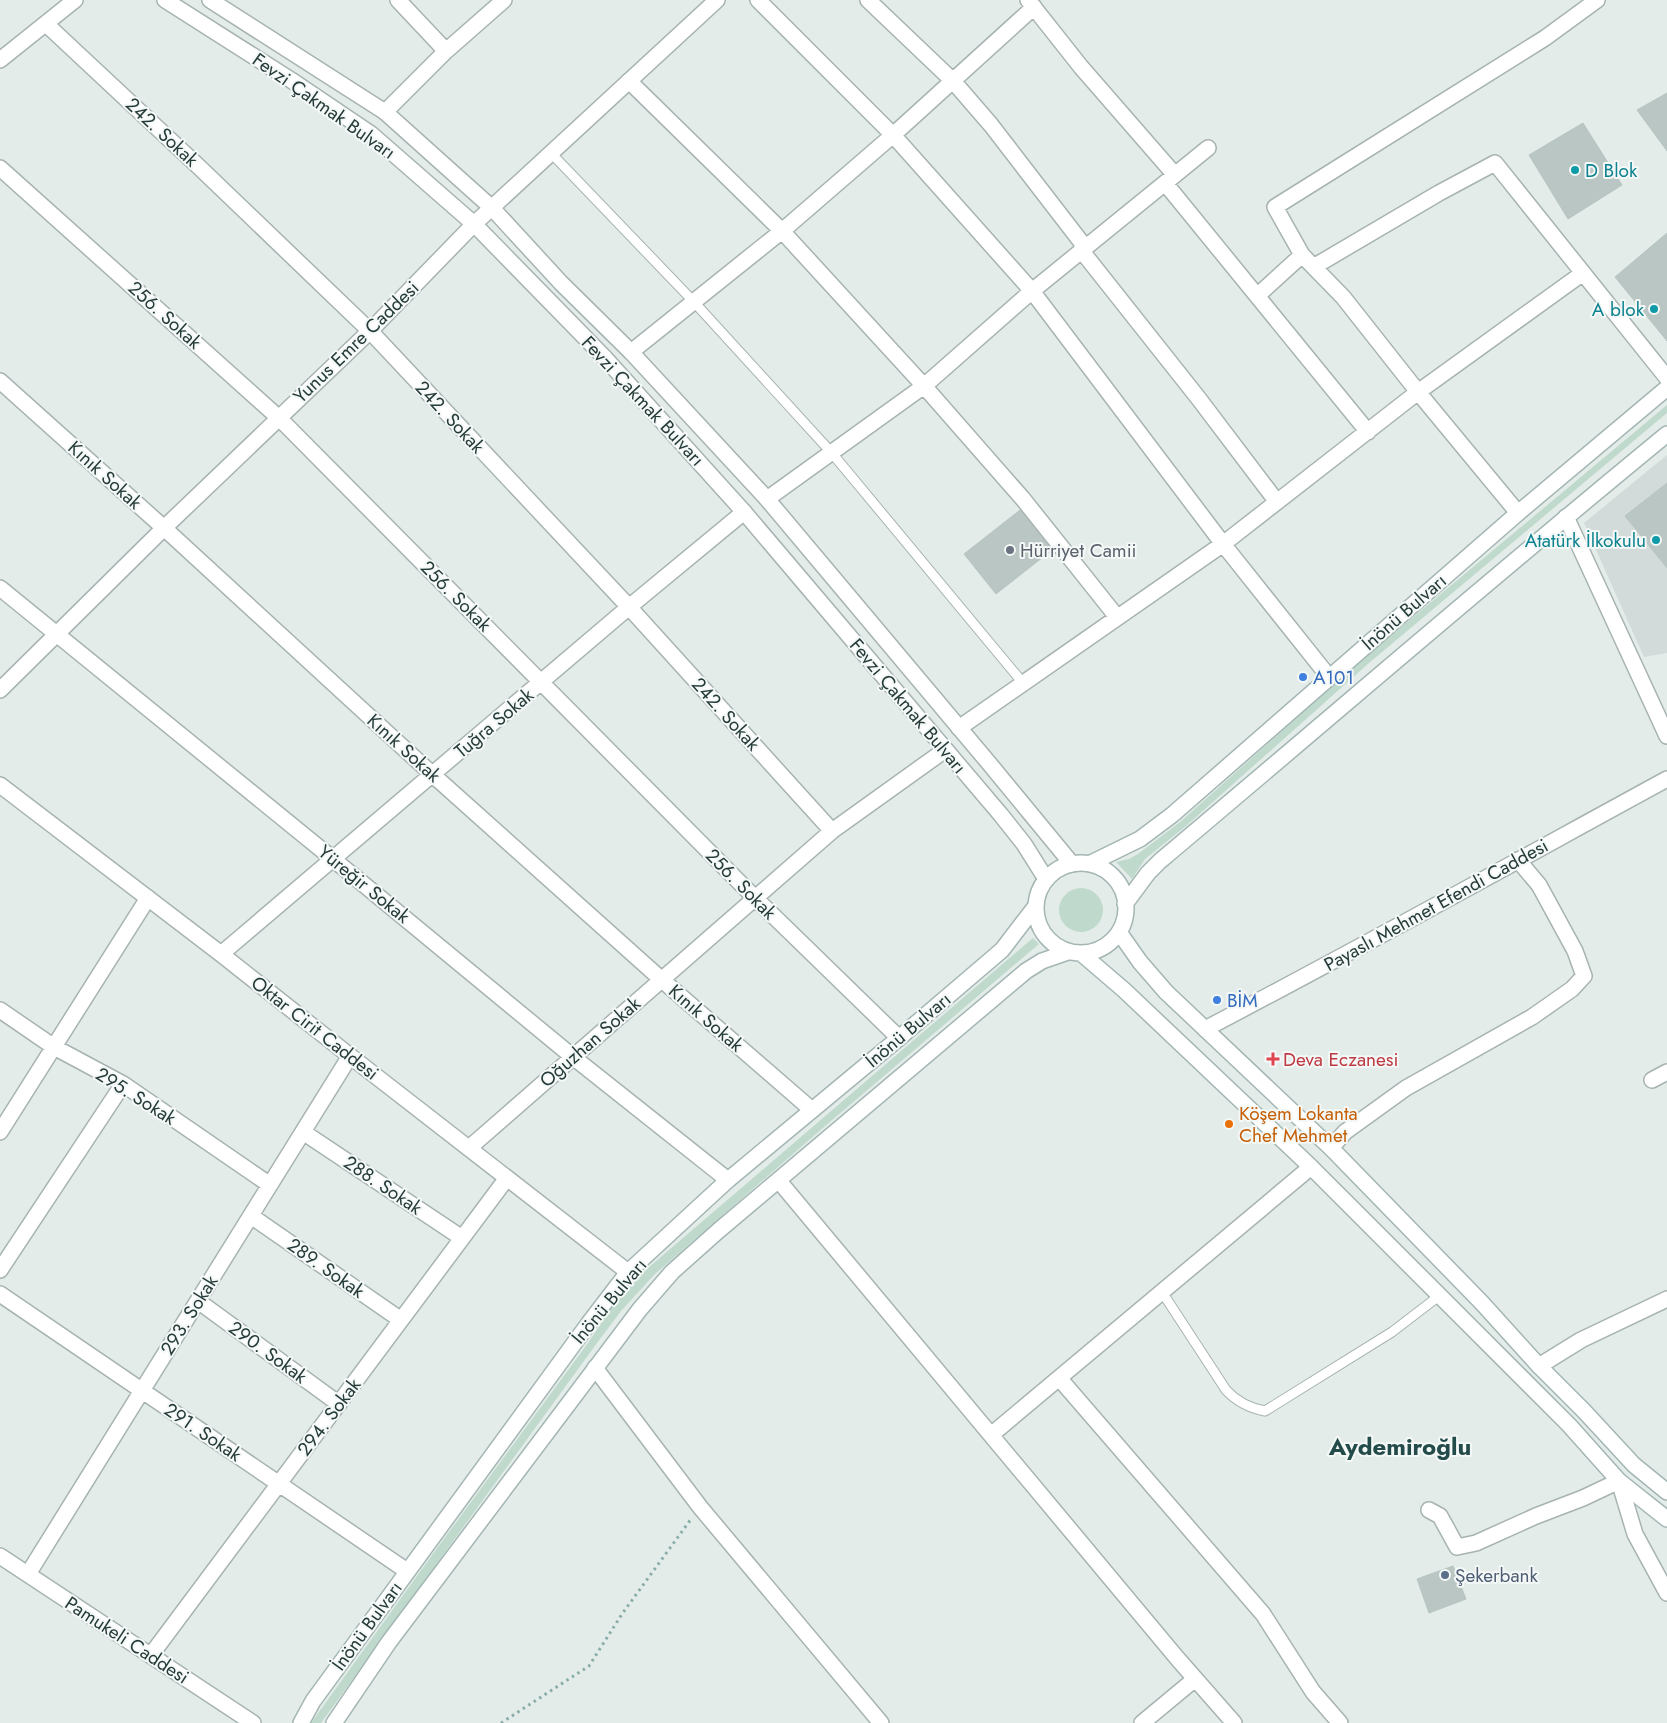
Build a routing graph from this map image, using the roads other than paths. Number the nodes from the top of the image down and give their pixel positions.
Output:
1 (75, 0) edge
2 (165, 0) edge
3 (210, 0) edge
4 (398, 0) edge
5 (504, 0) edge
6 (717, 0) edge
7 (758, 0) edge
8 (868, 0) edge
9 (1597, 0) edge
10 (1031, 4) edge
11 (46, 24) junction
12 (446, 51) junction
13 (0, 60) edge
14 (629, 81) junction
15 (952, 81) junction
16 (384, 112) junction
17 (893, 135) junction
18 (1208, 148) dead end
19 (551, 154) junction
20 (0, 168) edge
21 (1170, 179) junction
22 (492, 208) junction
23 (474, 224) junction
24 (782, 231) junction
25 (1083, 249) junction
26 (1302, 255) junction
27 (1315, 266) junction
28 (1583, 273) junction
29 (1032, 291) junction
30 (1257, 296) junction
31 (694, 302) junction
32 (370, 331) junction
33 (631, 352) junction
34 (1667, 378) edge
35 (0, 381) edge
36 (924, 386) junction
37 (1667, 388) edge
38 (1418, 392) junction
39 (279, 418) junction
40 (1368, 432) junction
41 (1667, 434) edge
42 (831, 452) junction
43 (767, 499) junction
44 (1277, 502) junction
45 (744, 512) junction
46 (1518, 513) junction
47 (1566, 517) junction
48 (164, 528) junction
49 (1223, 544) junction
50 (0, 588) edge
51 (629, 607) junction
52 (1116, 617) junction
53 (56, 634) junction
54 (1329, 676) junction
55 (541, 683) junction
56 (1023, 683) junction
57 (0, 690) edge
58 (959, 728) junction
59 (1667, 736) edge
60 (946, 750) junction
61 (433, 775) junction
62 (1667, 779) edge
63 (0, 785) edge
64 (832, 831) junction
65 (334, 859) junction
66 (1518, 860) junction
67 (1072, 864) junction
68 (1089, 864) junction
69 (1046, 879) junction
70 (148, 898) junction
71 (754, 898) junction
72 (1125, 904) junction
73 (1035, 907) junction
74 (1119, 932) junction
75 (1075, 953) junction
76 (221, 954) junction
77 (662, 980) junction
78 (0, 1010) edge
79 (1205, 1029) junction
80 (899, 1038) junction
81 (54, 1047) junction
82 (350, 1056) junction
83 (573, 1057) junction
84 (1667, 1072) edge
85 (1652, 1080) dead end
86 (122, 1084) junction
87 (812, 1110) junction
88 (0, 1132) edge
89 (303, 1132) junction
90 (469, 1148) junction
91 (1331, 1148) junction
92 (1311, 1167) junction
93 (507, 1178) junction
94 (728, 1180) junction
95 (779, 1181) junction
96 (270, 1185) junction
97 (251, 1216) junction
98 (462, 1238) junction
99 (0, 1270) edge
100 (628, 1272) junction
101 (1162, 1292) junction
102 (0, 1294) edge
103 (1439, 1296) junction
104 (1667, 1299) edge
105 (198, 1301) junction
106 (401, 1320) junction
107 (1539, 1366) junction
108 (595, 1368) junction
109 (1060, 1378) junction
110 (142, 1391) junction
111 (339, 1404) junction
112 (992, 1435) junction
113 (1619, 1481) junction
114 (279, 1484) junction
115 (1667, 1492) edge
116 (1429, 1510) dead end
117 (1667, 1518) edge
118 (0, 1556) edge
119 (407, 1571) junction
120 (28, 1574) junction
121 (1667, 1593) edge
122 (151, 1656) junction
123 (1195, 1679) junction
124 (253, 1723) edge
125 (300, 1723) edge
126 (334, 1723) edge
127 (881, 1723) edge
128 (1142, 1723) edge
129 (1234, 1723) edge
130 (1340, 1723) edge

1 - 11 street
2 - 23 street, Fevzi Çakmak Bulvarı
3 - 16 street, Fevzi Çakmak Bulvarı
4 - 12 street
5 - 12 street
6 - 14 street, Yunus Emre Caddesi
7 - 17 street
8 - 15 street
9 - 26 street
10 - 15 street
10 - 21 street
11 - 13 street
11 - 32 street, 242. Sokak
12 - 16 street
14 - 19 street, Yunus Emre Caddesi
14 - 24 street
15 - 17 street
15 - 25 street
16 - 22 street, Fevzi Çakmak Bulvarı
17 - 24 street
17 - 29 street
18 - 21 street
19 - 22 street, Yunus Emre Caddesi
19 - 31 lane
20 - 39 street, 256. Sokak
21 - 25 street
21 - 30 street
22 - 23 street, Yunus Emre Caddesi
22 - 33 street, Fevzi Çakmak Bulvarı
23 - 32 street, Yunus Emre Caddesi
23 - 45 street, Fevzi Çakmak Bulvarı
24 - 31 street
24 - 36 street
25 - 29 street
25 - 44 street
26 - 27 street
26 - 30 street
27 - 28 street
27 - 38 street
28 - 34 street
28 - 38 street
29 - 36 street
29 - 49 street
30 - 40 street
31 - 33 street
31 - 42 lane
32 - 39 street, Yunus Emre Caddesi
32 - 51 street, 242. Sokak
33 - 43 street, Fevzi Çakmak Bulvarı
35 - 48 street, Kınık Sokak
36 - 42 street
36 - 52 street
37 - 46 street, İnönü Bulvarı
38 - 40 street
38 - 46 street
39 - 48 street, Yunus Emre Caddesi
39 - 55 street, 256. Sokak
40 - 44 street
41 - 47 street
42 - 43 street
42 - 56 lane
43 - 58 street, Fevzi Çakmak Bulvarı
44 - 49 street
45 - 51 street, Tuğra Sokak
45 - 60 street, Fevzi Çakmak Bulvarı
46 - 54 street, İnönü Bulvarı
47 - 59 street
47 - 72 street
48 - 53 street, Yunus Emre Caddesi
48 - 61 street, Kınık Sokak
49 - 52 street
49 - 54 street
50 - 53 street, Yüreğir Sokak
51 - 55 street, Tuğra Sokak
51 - 64 street, 242. Sokak
52 - 56 street
53 - 57 street, Yunus Emre Caddesi
53 - 65 street, Yüreğir Sokak
54 - 68 street, İnönü Bulvarı
55 - 61 street, Tuğra Sokak
55 - 71 street, 256. Sokak
56 - 58 street
58 - 67 street, Fevzi Çakmak Bulvarı
60 - 64 street, Oğuzhan Sokak
60 - 69 street, Fevzi Çakmak Bulvarı
61 - 65 street, Tuğra Sokak
61 - 77 street, Kınık Sokak
62 - 66 street, Payaslı Mehmet Efendi Caddesi
63 - 70 street, Oktar Cirit Caddesi
64 - 71 street, Oğuzhan Sokak
65 - 76 street, Tuğra Sokak
65 - 83 street, Yüreğir Sokak
66 - 79 street, Payaslı Mehmet Efendi Caddesi
66 - 91 street
67 - 68 street
67 - 69 street
68 - 72 street
69 - 73 street
70 - 76 street, Oktar Cirit Caddesi
70 - 81 street
71 - 77 street, Oğuzhan Sokak
71 - 80 street, 256. Sokak
72 - 74 street
73 - 75 street
73 - 80 street, İnönü Bulvarı
74 - 75 street
74 - 79 street
75 - 92 street
75 - 95 street, İnönü Bulvarı
76 - 82 street, Oktar Cirit Caddesi
77 - 83 street, Oğuzhan Sokak
77 - 87 street, Kınık Sokak
78 - 81 street, 295. Sokak
79 - 91 street
80 - 87 street, İnönü Bulvarı
81 - 86 street, 295. Sokak
81 - 88 street
82 - 89 street, 293. Sokak
82 - 90 street, Oktar Cirit Caddesi
83 - 90 street, Oğuzhan Sokak
83 - 94 street, Yüreğir Sokak
84 - 85 street
86 - 96 street, 295. Sokak
86 - 99 street
87 - 94 street, İnönü Bulvarı
89 - 96 street, 293. Sokak
89 - 98 street, 288. Sokak
90 - 93 street, Oktar Cirit Caddesi
91 - 107 street
92 - 101 street
92 - 103 street
93 - 98 street, 294. Sokak
93 - 100 street, Oktar Cirit Caddesi
94 - 100 street, İnönü Bulvarı
95 - 108 street, İnönü Bulvarı
95 - 112 street
96 - 97 street, 293. Sokak
97 - 105 street, 293. Sokak
97 - 106 street, 289. Sokak
98 - 106 street, 294. Sokak
100 - 119 street, İnönü Bulvarı
101 - 103 lane
101 - 109 street
102 - 110 street, 291. Sokak
103 - 113 street
104 - 107 street
105 - 110 street, 293. Sokak
105 - 111 street, 290. Sokak
106 - 111 street, 294. Sokak
107 - 115 street
108 - 126 street, İnönü Bulvarı
108 - 127 street
109 - 112 street
109 - 130 street
110 - 114 street, 291. Sokak
110 - 120 street, 293. Sokak
111 - 114 street, 294. Sokak
112 - 123 street
113 - 116 street
113 - 117 street
113 - 121 street
114 - 119 street, 291. Sokak
114 - 122 street, 294. Sokak
118 - 120 street, Pamukeli Caddesi
119 - 125 street, İnönü Bulvarı
120 - 122 street, Pamukeli Caddesi
122 - 124 street, Pamukeli Caddesi
123 - 128 street
123 - 129 street

